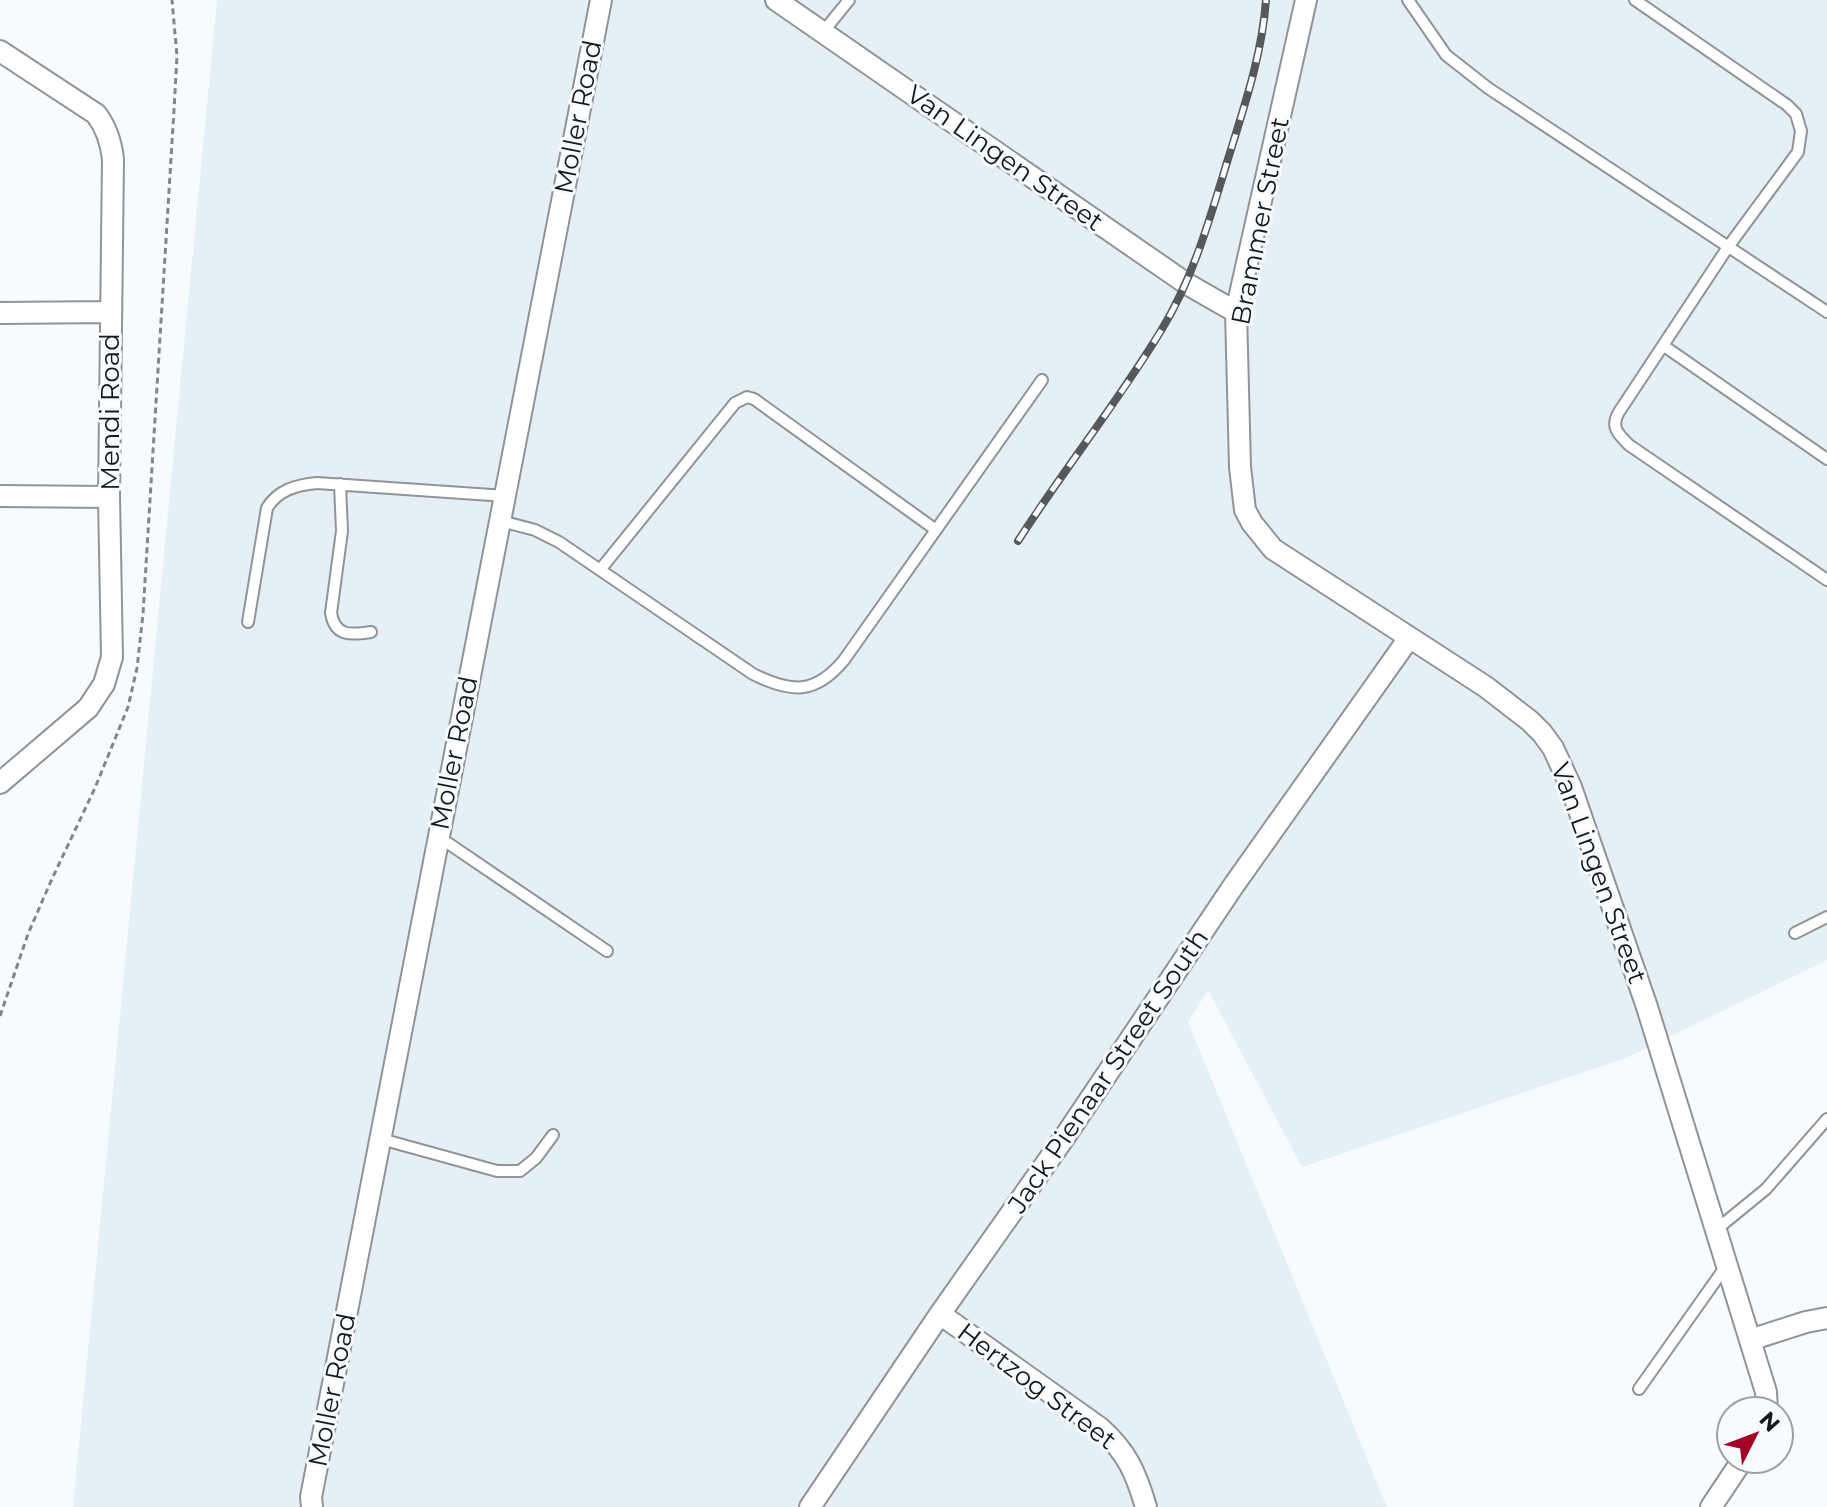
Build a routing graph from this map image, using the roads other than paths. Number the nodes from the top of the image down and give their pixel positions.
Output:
1 (601, 0) edge
2 (776, 0) edge
3 (849, 0) edge
4 (1306, 0) edge
5 (1408, 0) edge
6 (1421, 0) edge
7 (1635, 0) edge
8 (1415, 13) junction
9 (823, 32) junction
10 (0, 51) edge
11 (1728, 247) junction
12 (111, 312) junction
13 (1236, 312) junction
14 (1827, 312) edge
15 (0, 313) edge
16 (1664, 346) junction
17 (1042, 380) dead end
18 (1827, 459) edge
19 (340, 484) junction
20 (1242, 492) joint
21 (0, 496) edge
22 (506, 496) junction
23 (109, 497) junction
24 (501, 521) junction
25 (936, 530) junction
26 (600, 570) junction
27 (1827, 580) edge
28 (248, 622) dead end
29 (371, 632) dead end
30 (1409, 638) junction
31 (0, 783) edge
32 (438, 836) junction
33 (1827, 917) edge
34 (1795, 933) dead end
35 (607, 951) dead end
36 (1827, 1119) edge
37 (553, 1135) dead end
38 (381, 1139) junction
39 (1717, 1229) junction
40 (1727, 1264) junction
41 (940, 1314) junction
42 (1827, 1318) edge
43 (1750, 1340) junction
44 (1639, 1389) dead end
45 (1764, 1395) edge
46 (1734, 1475) edge
47 (1718, 1505) edge
48 (312, 1507) edge
49 (810, 1507) edge
50 (1146, 1507) edge

1 - 22 street, Moller Road
2 - 9 street, Van Lingen Street
3 - 9 lane
4 - 13 street, Brammer Street
5 - 8 lane
6 - 8 lane
7 - 11 lane
8 - 11 lane
9 - 13 street, Van Lingen Street
10 - 12 street, Mendi Road
11 - 14 lane
11 - 16 lane
12 - 15 street
12 - 23 street, Mendi Road
13 - 20 street, Brammer Street
16 - 18 lane
16 - 27 lane
17 - 25 lane
19 - 22 lane
19 - 28 lane
19 - 29 lane
20 - 30 street, Van Lingen Street
21 - 23 street
22 - 24 street, Moller Road
23 - 31 street, Mendi Road
24 - 26 lane
24 - 32 street, Moller Road
25 - 26 lane
25 - 26 lane
30 - 39 street, Van Lingen Street
30 - 41 street, Jack Pienaar Street South
32 - 35 lane
32 - 38 street, Moller Road
33 - 34 lane
36 - 39 lane
37 - 38 lane
38 - 48 street, Moller Road
39 - 40 street, Van Lingen Street
40 - 43 street, Van Lingen Street
40 - 44 lane
41 - 49 street, Jack Pienaar Street South
41 - 50 street, Hertzog Street
42 - 43 street
43 - 45 street, Van Lingen Street
46 - 47 street

